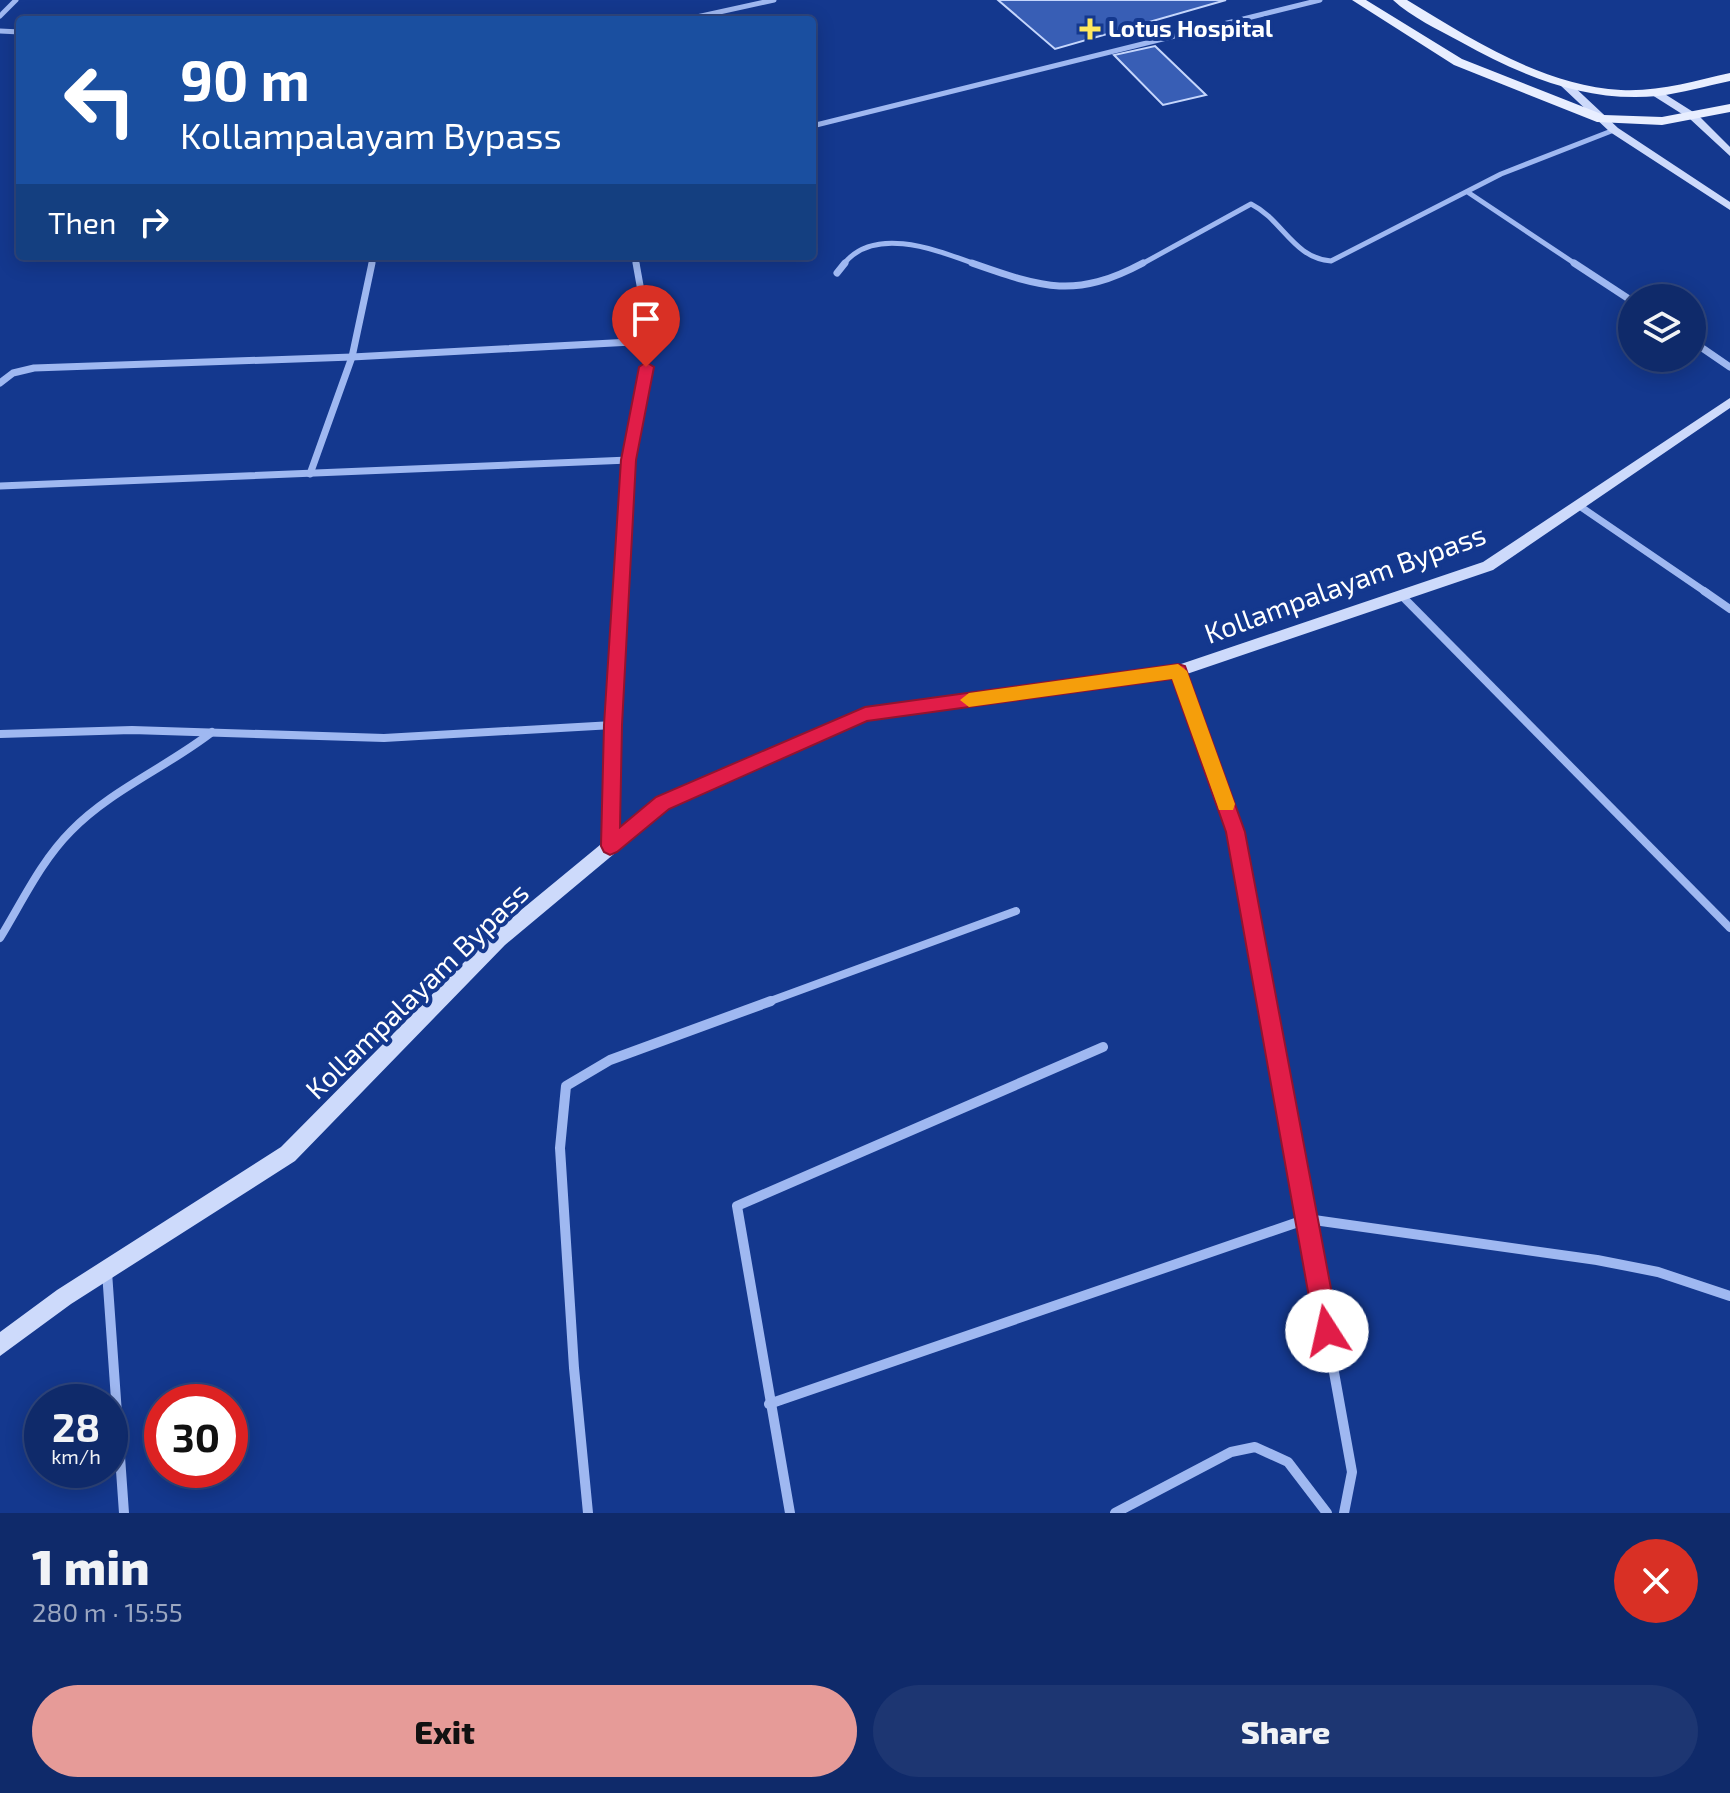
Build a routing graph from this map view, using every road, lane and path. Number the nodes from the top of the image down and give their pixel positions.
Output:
1 (16, 0) edge
2 (774, 0) edge
3 (1320, 0) edge
4 (1358, 0) edge
5 (1399, 0) edge
6 (0, 16) edge
7 (701, 16) edge
8 (1730, 77) edge
9 (1564, 83) junction
10 (1656, 93) junction
11 (1730, 108) edge
12 (1694, 117) junction
13 (1602, 119) junction
14 (816, 125) edge
15 (1614, 130) junction
16 (1730, 153) edge
17 (1469, 193) junction
18 (1730, 207) edge
19 (372, 260) edge
20 (636, 260) edge
21 (837, 273) dead end
22 (1618, 292) edge
23 (650, 341) junction
24 (1706, 351) edge
25 (352, 357) junction
26 (1730, 367) edge
27 (0, 383) edge
28 (1730, 402) edge
29 (629, 460) junction
30 (310, 474) junction
31 (0, 486) edge
32 (1578, 505) junction
33 (1401, 595) junction
34 (1730, 609) edge
35 (1178, 671) junction
36 (613, 725) junction
37 (213, 731) junction
38 (0, 734) edge
39 (610, 846) junction
40 (1016, 911) dead end
41 (1730, 928) edge
42 (0, 938) edge
43 (1103, 1047) dead end
44 (1307, 1219) junction
45 (107, 1272) junction
46 (1730, 1296) edge
47 (0, 1345) edge
48 (769, 1404) junction
49 (124, 1513) edge
50 (588, 1513) edge
51 (790, 1513) edge
52 (1115, 1513) edge
53 (1327, 1513) edge
54 (1344, 1513) edge

1 - 6 street
2 - 7 street
3 - 14 street
4 - 13 main road
5 - 9 main road
8 - 10 main road
9 - 10 main road
9 - 13 street
10 - 12 street
11 - 12 main road
12 - 13 main road
12 - 16 street
13 - 15 street
15 - 17 street
15 - 18 street
17 - 21 street
17 - 22 street
19 - 25 street
20 - 23 street
23 - 25 street
23 - 29 street
24 - 26 street
25 - 27 street
25 - 30 street
28 - 32 street, Kollampalayam Bypass
29 - 30 street
29 - 36 street
30 - 31 street
32 - 33 street, Kollampalayam Bypass
32 - 34 street
33 - 35 street, Kollampalayam Bypass
33 - 41 street
35 - 39 street, Kollampalayam Bypass
35 - 44 street
36 - 37 street
36 - 39 street
37 - 38 street
37 - 42 street
39 - 45 street, Kollampalayam Bypass
40 - 50 street
43 - 48 street
44 - 46 street
44 - 48 street
44 - 54 street
45 - 47 street, Kollampalayam Bypass
45 - 49 street
48 - 51 street
52 - 53 street

